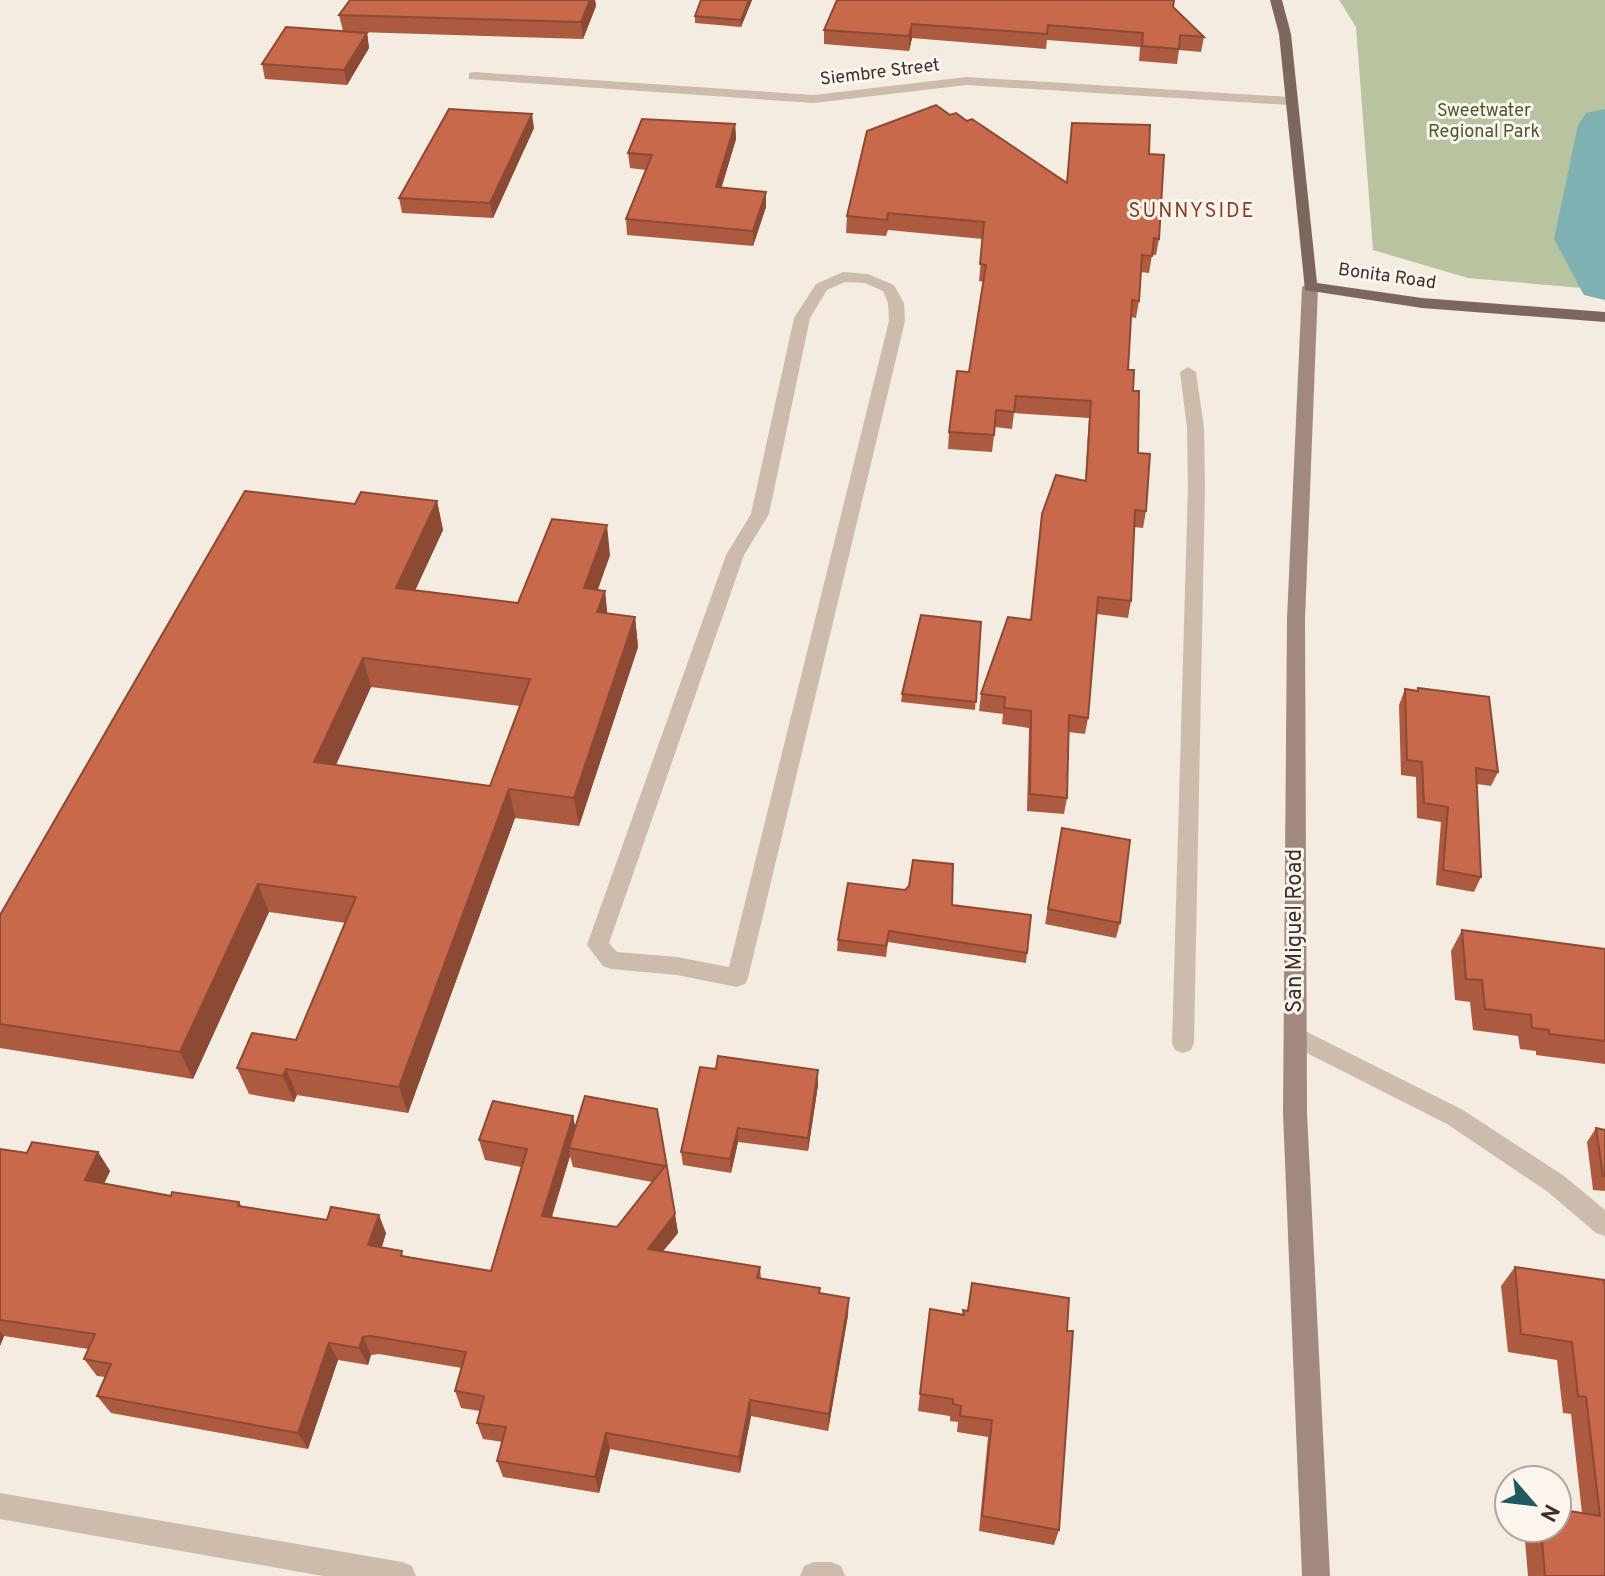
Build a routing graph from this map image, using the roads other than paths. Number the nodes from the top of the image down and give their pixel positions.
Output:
1 (1276, 0) edge
2 (474, 76) dead end
3 (1290, 101) junction
4 (1310, 287) junction
5 (1605, 317) edge
6 (1188, 372) dead end
7 (737, 978) joint
8 (1295, 1036) junction
9 (1183, 1043) dead end
10 (1605, 1225) edge
11 (0, 1506) edge
12 (402, 1576) edge
13 (814, 1576) edge
14 (831, 1576) edge
15 (1316, 1576) edge

1 - 3 main road, Bonita Road
2 - 3 street, Siembre Street
3 - 4 main road, Bonita Road
4 - 5 main road, Bonita Road
4 - 8 street, San Miguel Road
6 - 9 street
7 - 7 street
8 - 10 street
8 - 15 street, San Miguel Road
11 - 12 street
13 - 14 street

